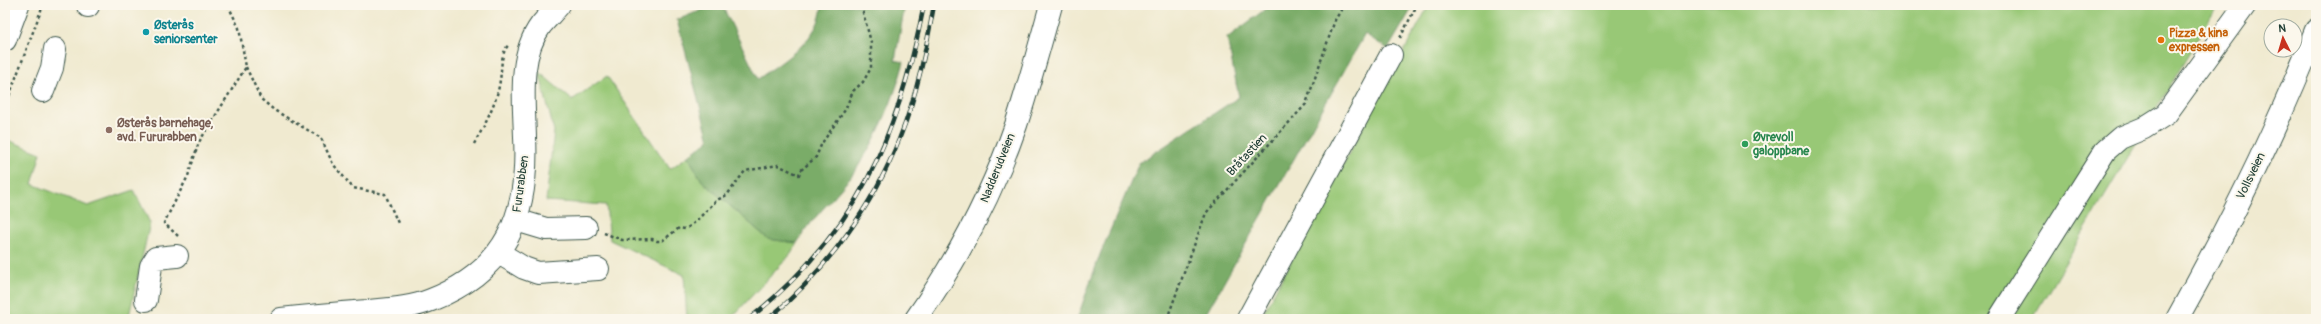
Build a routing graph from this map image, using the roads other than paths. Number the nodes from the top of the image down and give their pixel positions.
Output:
1 (18, 5) edge
2 (559, 5) edge
3 (1051, 5) edge
4 (2245, 5) edge
5 (2316, 30) edge
6 (5, 40) edge
7 (56, 49) dead end
8 (1391, 55) road end
9 (43, 91) dead end
10 (516, 220) junction
11 (586, 228) road end
12 (178, 247) road end
13 (499, 253) junction
14 (598, 269) dead end
15 (146, 300) dead end
16 (281, 319) edge
17 (916, 319) edge
18 (1248, 319) edge
19 (1999, 319) edge
20 (2177, 319) edge

1 - 6 main road
2 - 10 main road, Fururabben
3 - 17 main road, Nadderudveien
4 - 19 main road
5 - 20 main road, Vollsveien
7 - 9 main road
8 - 18 main road
10 - 11 main road
10 - 13 main road, Fururabben
12 - 15 main road
13 - 14 main road
13 - 16 main road, Fururabben

